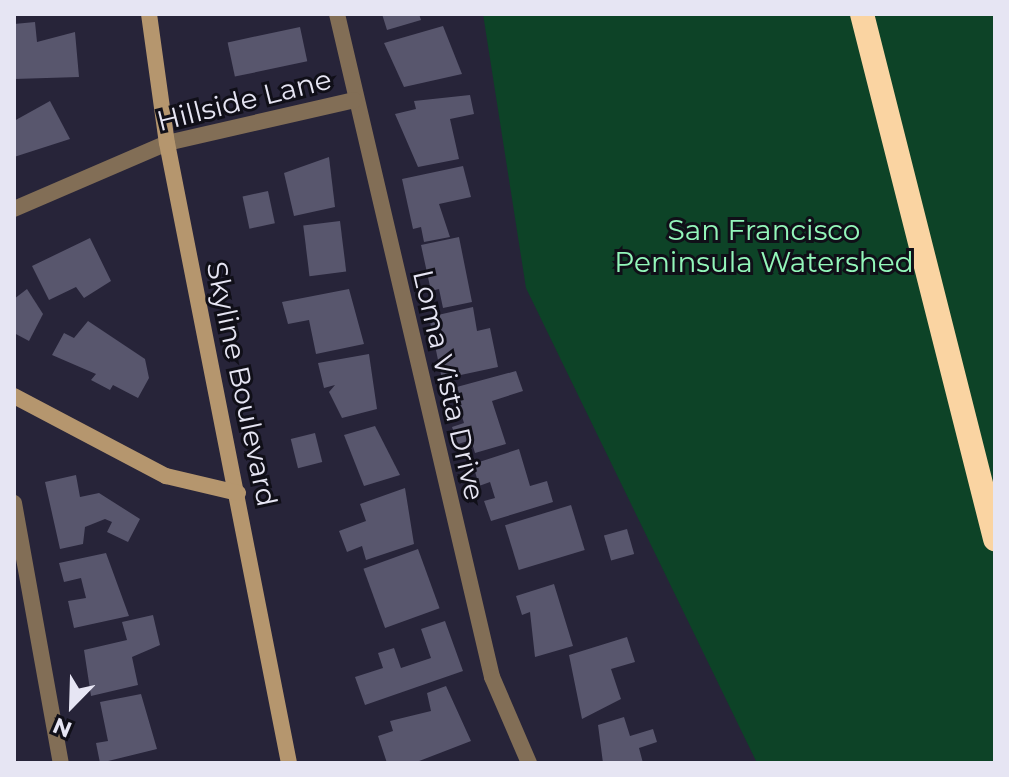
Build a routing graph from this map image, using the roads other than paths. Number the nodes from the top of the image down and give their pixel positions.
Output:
1 (149, 14) edge
2 (337, 14) edge
3 (862, 14) edge
4 (354, 100) junction
5 (167, 143) junction
6 (14, 209) edge
7 (14, 396) edge
8 (238, 493) junction
9 (14, 503) edge
10 (995, 539) edge
11 (61, 763) edge
12 (289, 763) edge
13 (529, 763) edge

1 - 5 main road, Skyline Boulevard
2 - 4 street, Loma Vista Drive
3 - 10 highway
4 - 5 street, Hillside Lane
4 - 13 street, Loma Vista Drive
5 - 6 street, Hillside Lane
5 - 8 main road, Skyline Boulevard
7 - 8 main road
8 - 12 main road, Skyline Boulevard
9 - 11 street

